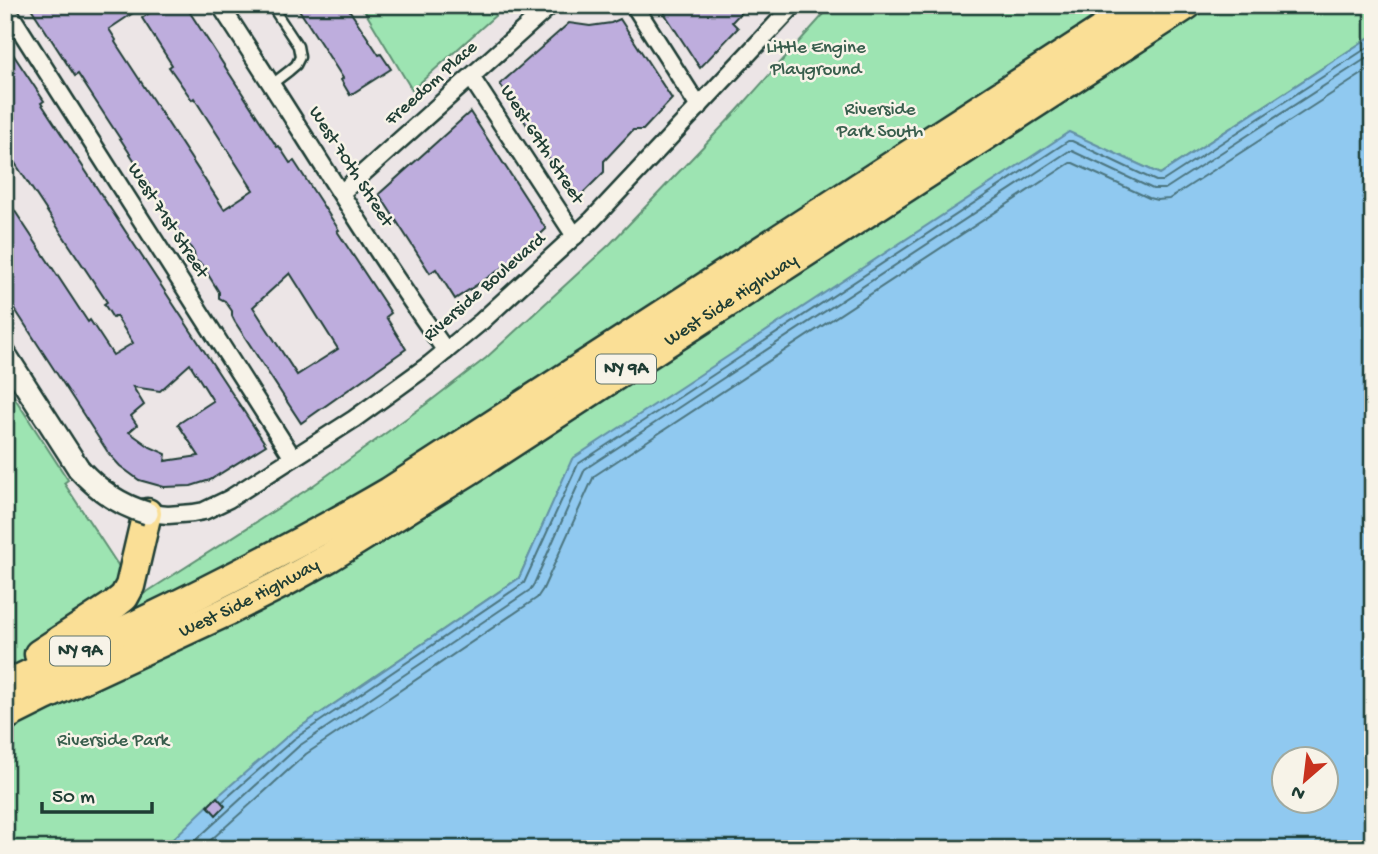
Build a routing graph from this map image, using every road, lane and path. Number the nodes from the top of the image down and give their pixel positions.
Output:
1 (220, 5) edge
2 (271, 5) edge
3 (551, 5) edge
4 (634, 5) edge
5 (794, 5) edge
6 (1140, 5) edge
7 (1187, 5) edge
8 (5, 6) edge
9 (471, 77) junction
10 (272, 84) junction
11 (699, 107) junction
12 (341, 193) junction
13 (575, 236) junction
14 (446, 351) junction
15 (5, 354) edge
16 (293, 458) junction
17 (147, 513) junction
18 (22, 681) edge
19 (5, 716) edge

1 - 10 street, West 70th Street
2 - 10 lane
3 - 9 street, Freedom Place
4 - 11 street
5 - 11 street, Riverside Boulevard
6 - 18 highway, West Side Highway / NY 9A
7 - 18 highway, West Side Highway / NY 9A
8 - 16 street, West 71st Street
9 - 12 street, Freedom Place
9 - 13 street, West 69th Street
10 - 12 street, West 70th Street
11 - 13 street, Riverside Boulevard
12 - 14 street, West 70th Street
13 - 14 street, Riverside Boulevard
14 - 16 street, Riverside Boulevard
15 - 17 main road, bridge
16 - 17 street, Riverside Boulevard
17 - 18 highway
18 - 19 highway

